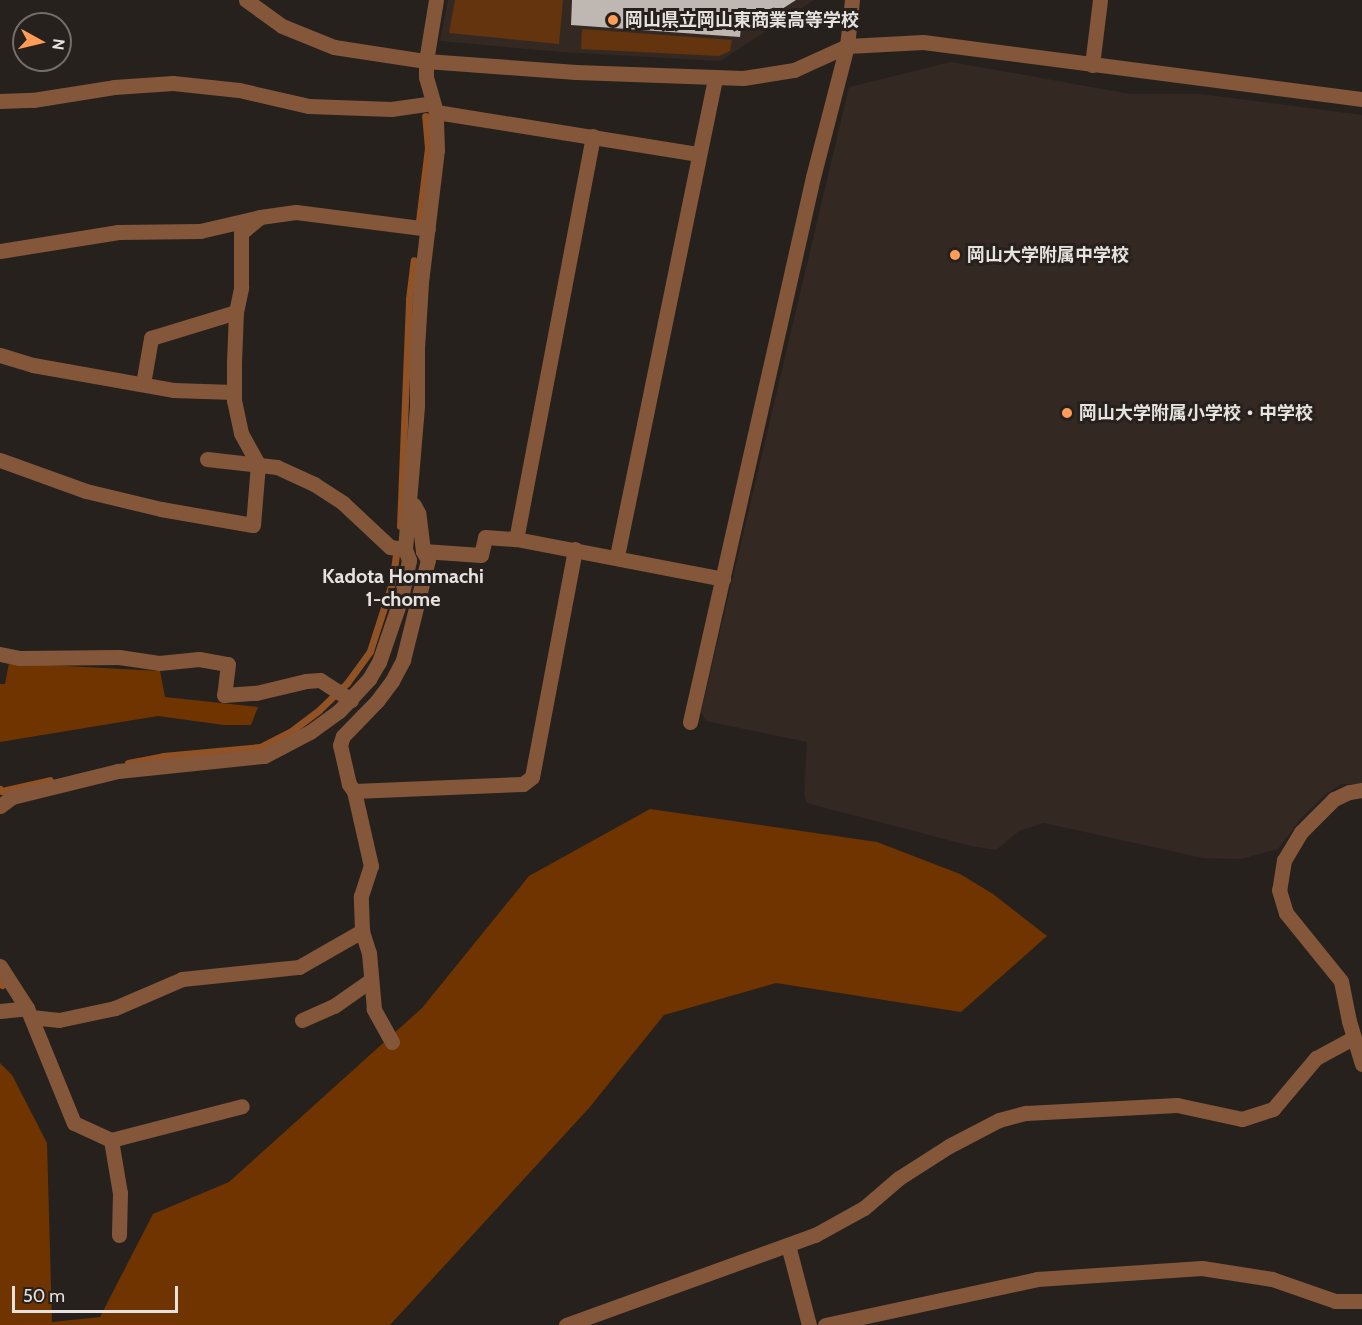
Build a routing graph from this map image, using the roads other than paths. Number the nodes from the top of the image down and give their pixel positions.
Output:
1 (246, 0) edge
2 (436, 0) edge
3 (852, 0) edge
4 (1100, 0) edge
5 (848, 46) junction
6 (426, 61) junction
7 (1092, 65) junction
8 (715, 77) junction
9 (1362, 99) edge
10 (0, 101) edge
11 (434, 107) junction
12 (593, 136) junction
13 (699, 154) junction
14 (260, 217) junction
15 (428, 229) junction
16 (0, 251) edge
17 (236, 312) junction
18 (0, 355) edge
19 (143, 384) junction
20 (234, 392) junction
21 (207, 459) dead end
22 (0, 460) edge
23 (258, 464) junction
24 (412, 500) junction
25 (516, 539) junction
26 (400, 548) junction
27 (575, 549) junction
28 (423, 551) junction
29 (617, 556) junction
30 (723, 579) junction
31 (0, 654) edge
32 (343, 695) junction
33 (690, 722) dead end
34 (354, 790) junction
35 (1362, 790) edge
36 (0, 807) edge
37 (362, 931) junction
38 (0, 966) edge
39 (371, 980) junction
40 (0, 1011) edge
41 (29, 1013) junction
42 (302, 1020) dead end
43 (1353, 1038) junction
44 (392, 1042) dead end
45 (1362, 1064) edge
46 (242, 1106) dead end
47 (111, 1140) junction
48 (119, 1234) dead end
49 (788, 1245) junction
50 (1362, 1300) edge
51 (566, 1325) edge
52 (808, 1325) edge
53 (825, 1325) edge

1 - 6 street
2 - 6 street
3 - 5 street
4 - 7 street
5 - 7 street
5 - 8 street
5 - 30 street
6 - 8 street
6 - 11 street
7 - 9 street
8 - 13 street
10 - 11 street
11 - 12 street
11 - 15 street
12 - 13 street
12 - 25 street
13 - 29 street
14 - 15 street
14 - 16 street
14 - 17 street
15 - 24 street
17 - 19 street
17 - 20 street
18 - 19 street
19 - 20 street
20 - 23 street
21 - 23 street
22 - 23 street
23 - 26 street
24 - 26 street
24 - 28 street
25 - 27 street
25 - 28 street
26 - 32 street
27 - 29 street
27 - 34 street
28 - 34 street
29 - 30 street
30 - 33 street
31 - 32 street
32 - 36 street
34 - 37 street
35 - 43 street
37 - 39 street
37 - 41 street
38 - 41 street
39 - 42 street
39 - 44 street
40 - 41 street
41 - 47 street
43 - 45 street
43 - 49 street
46 - 47 street
47 - 48 street
49 - 51 street
49 - 52 street
50 - 53 street

